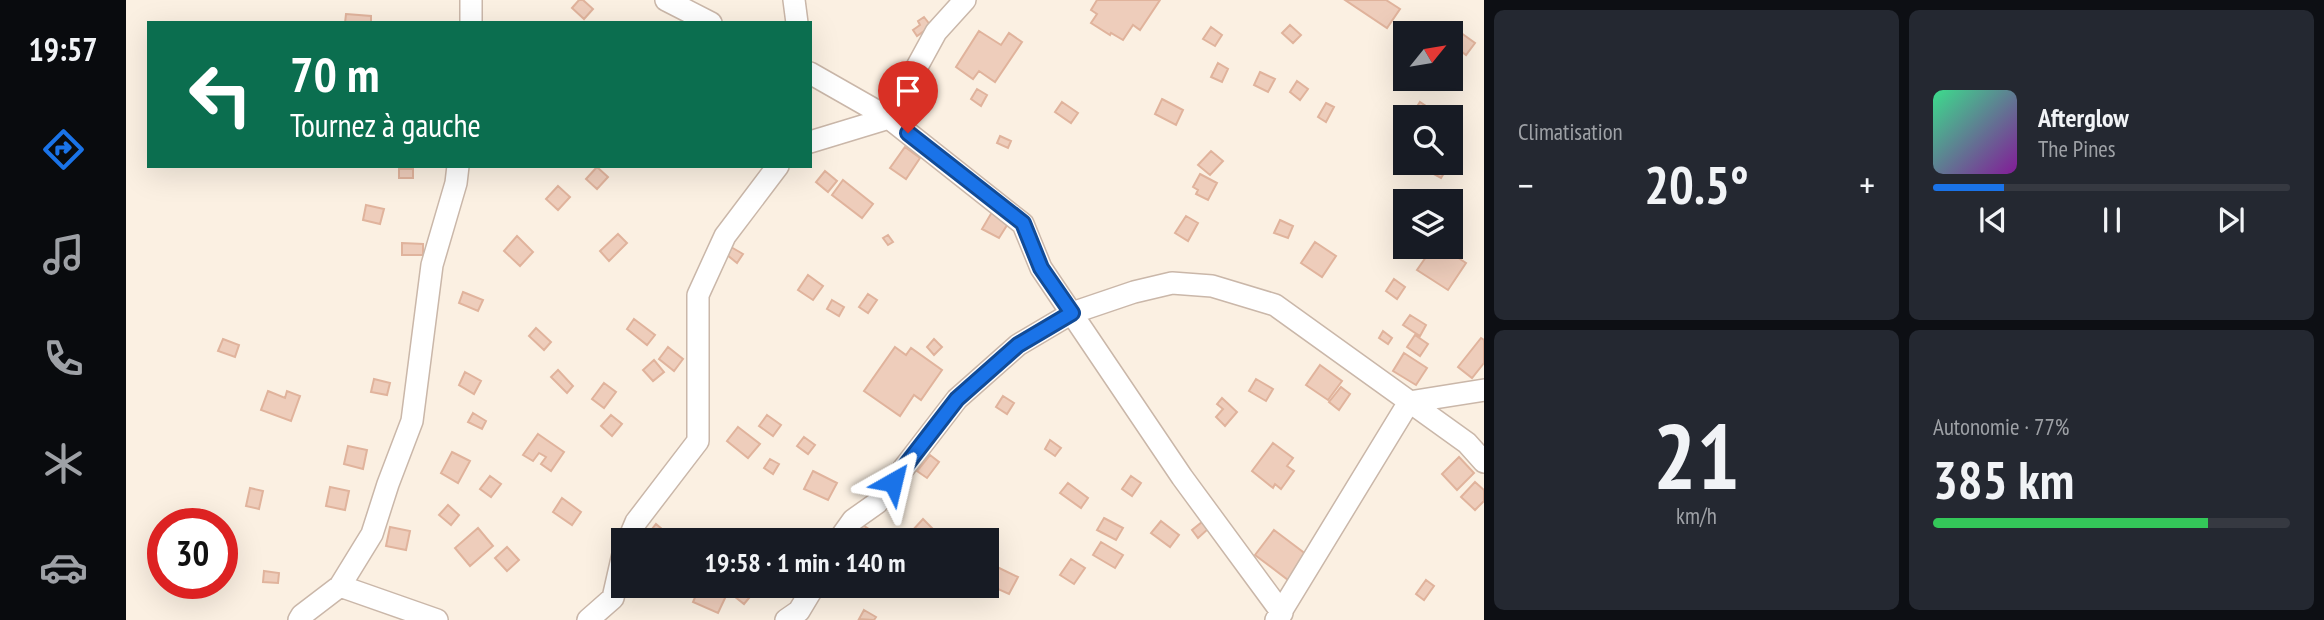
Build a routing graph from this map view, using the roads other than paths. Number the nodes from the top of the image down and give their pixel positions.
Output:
1 (471, 0) edge
2 (666, 0) edge
3 (794, 0) edge
4 (965, 0) edge
5 (471, 21) edge
6 (707, 21) edge
7 (797, 21) edge
8 (812, 74) edge
9 (889, 118) junction
10 (812, 141) edge
11 (458, 168) edge
12 (776, 168) edge
13 (1072, 313) junction
14 (1484, 390) edge
15 (1409, 402) junction
16 (1484, 462) edge
17 (633, 528) edge
18 (847, 528) edge
19 (340, 586) junction
20 (613, 598) edge
21 (807, 598) edge
22 (1279, 616) edge
23 (299, 620) edge
24 (437, 620) edge
25 (588, 620) edge
26 (786, 620) edge

1 - 5 street
2 - 6 street
3 - 7 street
4 - 9 street
8 - 9 street
9 - 10 street
9 - 13 street
11 - 19 street
12 - 17 street
13 - 15 street
13 - 18 street
13 - 22 street
14 - 15 street
15 - 16 street
15 - 22 street
19 - 23 street
19 - 24 street
20 - 25 street
21 - 26 street

